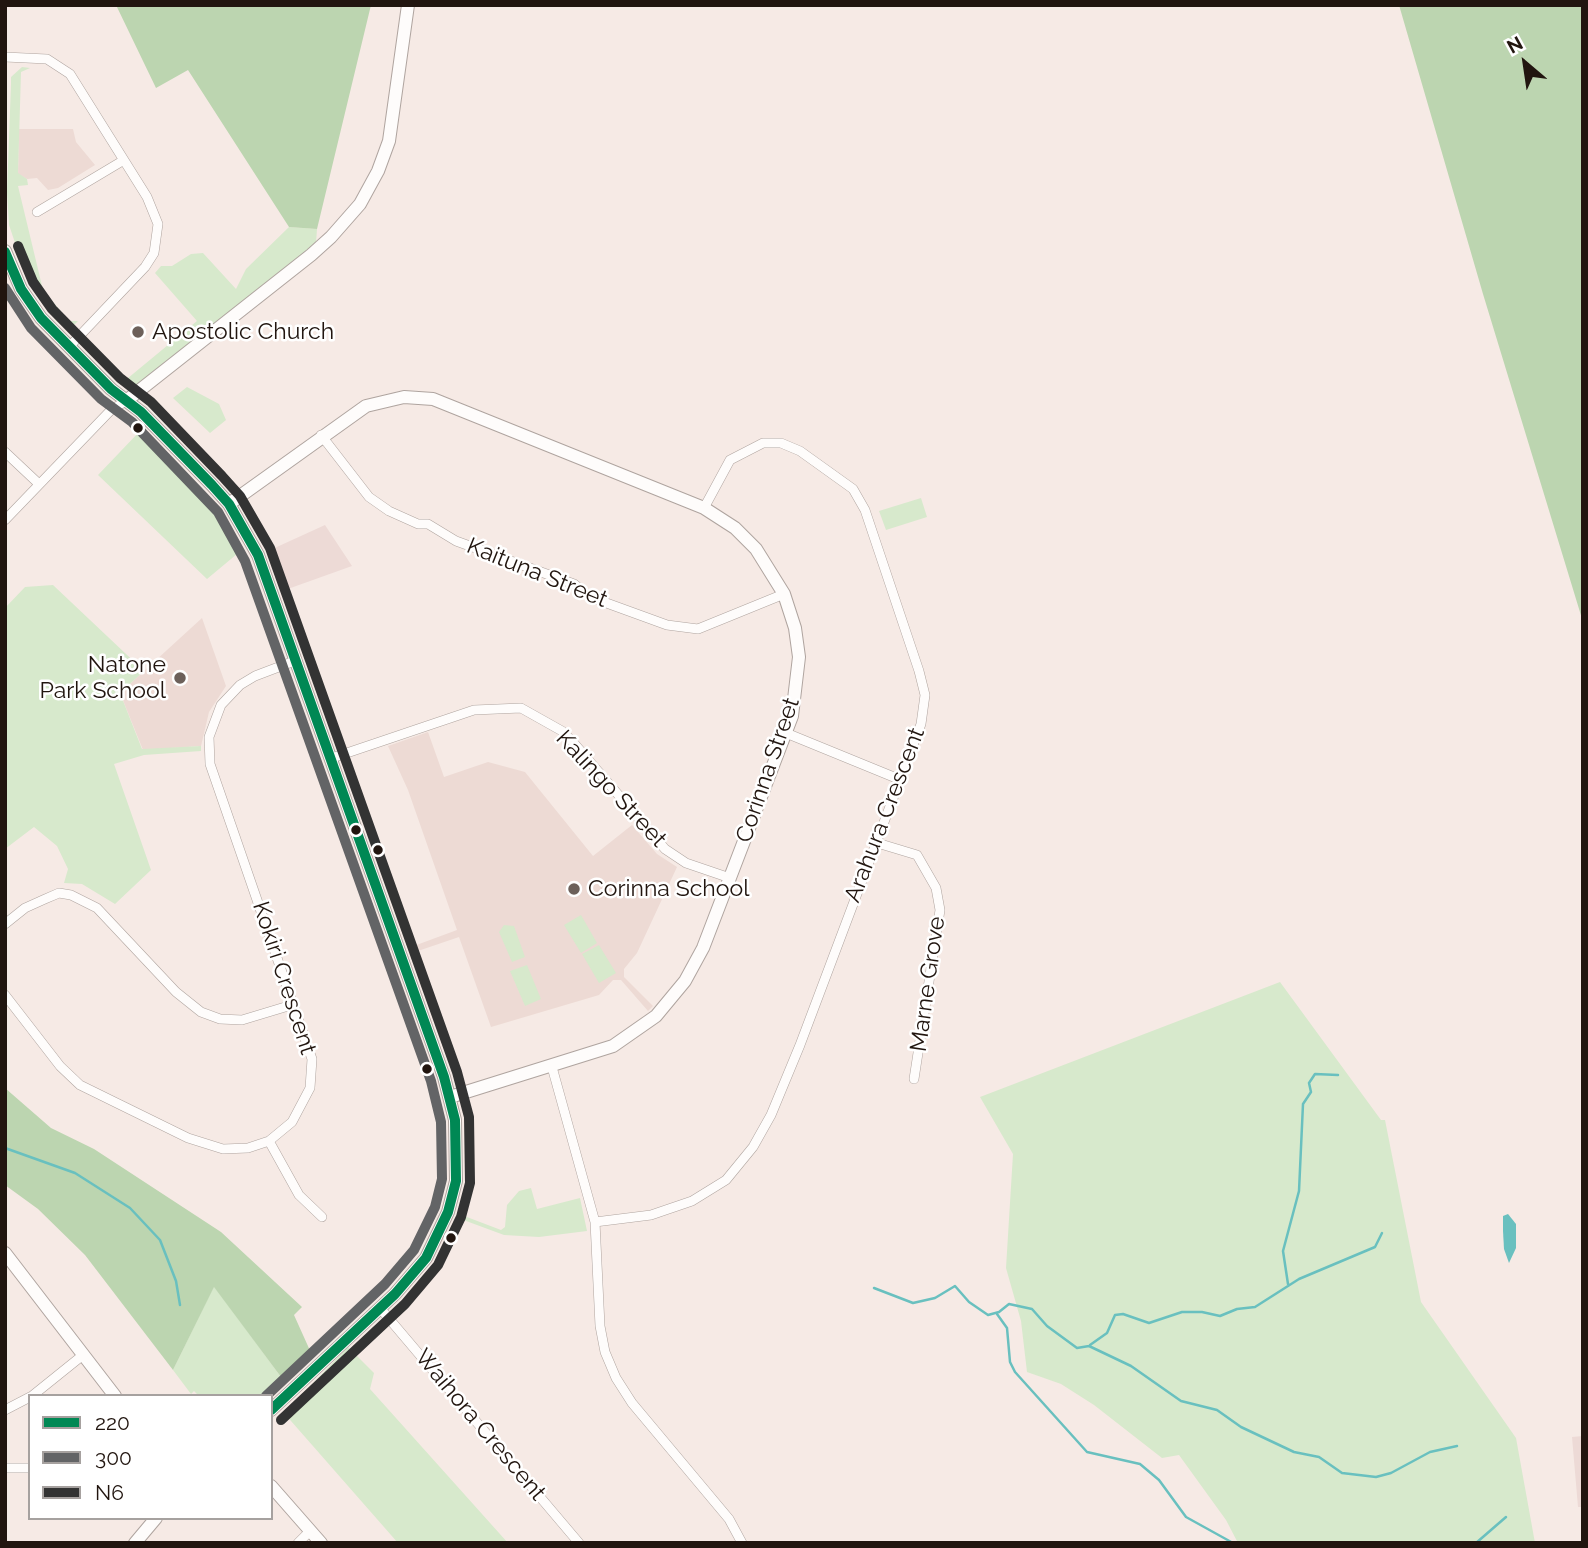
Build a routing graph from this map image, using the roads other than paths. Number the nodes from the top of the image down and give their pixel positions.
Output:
1 (408, 5) edge
2 (5, 57) edge
3 (124, 160) junction
4 (37, 212) dead end
5 (5, 251) edge
6 (69, 347) junction
7 (126, 401) junction
8 (321, 435) junction
9 (5, 452) edge
10 (39, 484) junction
11 (229, 504) junction
12 (704, 508) junction
13 (5, 520) edge
14 (784, 594) junction
15 (297, 660) junction
16 (786, 733) junction
17 (332, 758) junction
18 (901, 780) junction
19 (874, 842) junction
20 (730, 878) junction
21 (5, 923) edge
22 (5, 995) edge
23 (295, 1004) junction
24 (552, 1067) junction
25 (914, 1079) dead end
26 (450, 1097) junction
27 (269, 1141) junction
28 (322, 1217) dead end
29 (595, 1222) junction
30 (5, 1253) edge
31 (380, 1308) junction
32 (83, 1355) junction
33 (35, 1394) edge
34 (113, 1394) edge
35 (28, 1398) edge
36 (273, 1408) edge
37 (5, 1410) edge
38 (5, 1468) edge
39 (28, 1468) edge
40 (273, 1488) edge
41 (154, 1520) edge
42 (310, 1531) junction
43 (135, 1543) edge
44 (298, 1543) edge
45 (321, 1543) edge
46 (579, 1543) edge
47 (742, 1543) edge

1 - 7 main road
2 - 3 street
3 - 4 street
3 - 6 street
5 - 6 main road
6 - 7 main road
7 - 10 street
7 - 11 main road
8 - 11 main road, Corinna Street
8 - 12 main road, Corinna Street
8 - 14 street, Kaituna Street
9 - 10 street
10 - 13 street
11 - 15 main road
12 - 14 main road, Corinna Street
12 - 18 street, Arahura Crescent
14 - 16 main road, Corinna Street
15 - 17 main road
15 - 23 street, Kokiri Crescent
16 - 18 street
16 - 20 main road, Corinna Street
17 - 20 street, Kalingo Street
17 - 26 main road
18 - 19 street, Arahura Crescent
19 - 25 street, Marne Grove
19 - 29 street, Arahura Crescent
20 - 24 main road, Corinna Street
21 - 23 street
22 - 27 street
23 - 27 street, Kokiri Crescent
24 - 26 main road, Corinna Street
24 - 29 street
26 - 31 main road
27 - 28 street
29 - 47 street
30 - 32 main road
31 - 36 main road
31 - 46 street, Waihora Crescent
32 - 33 street
32 - 34 main road
35 - 37 street
38 - 39 street
40 - 42 main road
41 - 43 main road
42 - 44 street
42 - 45 main road

